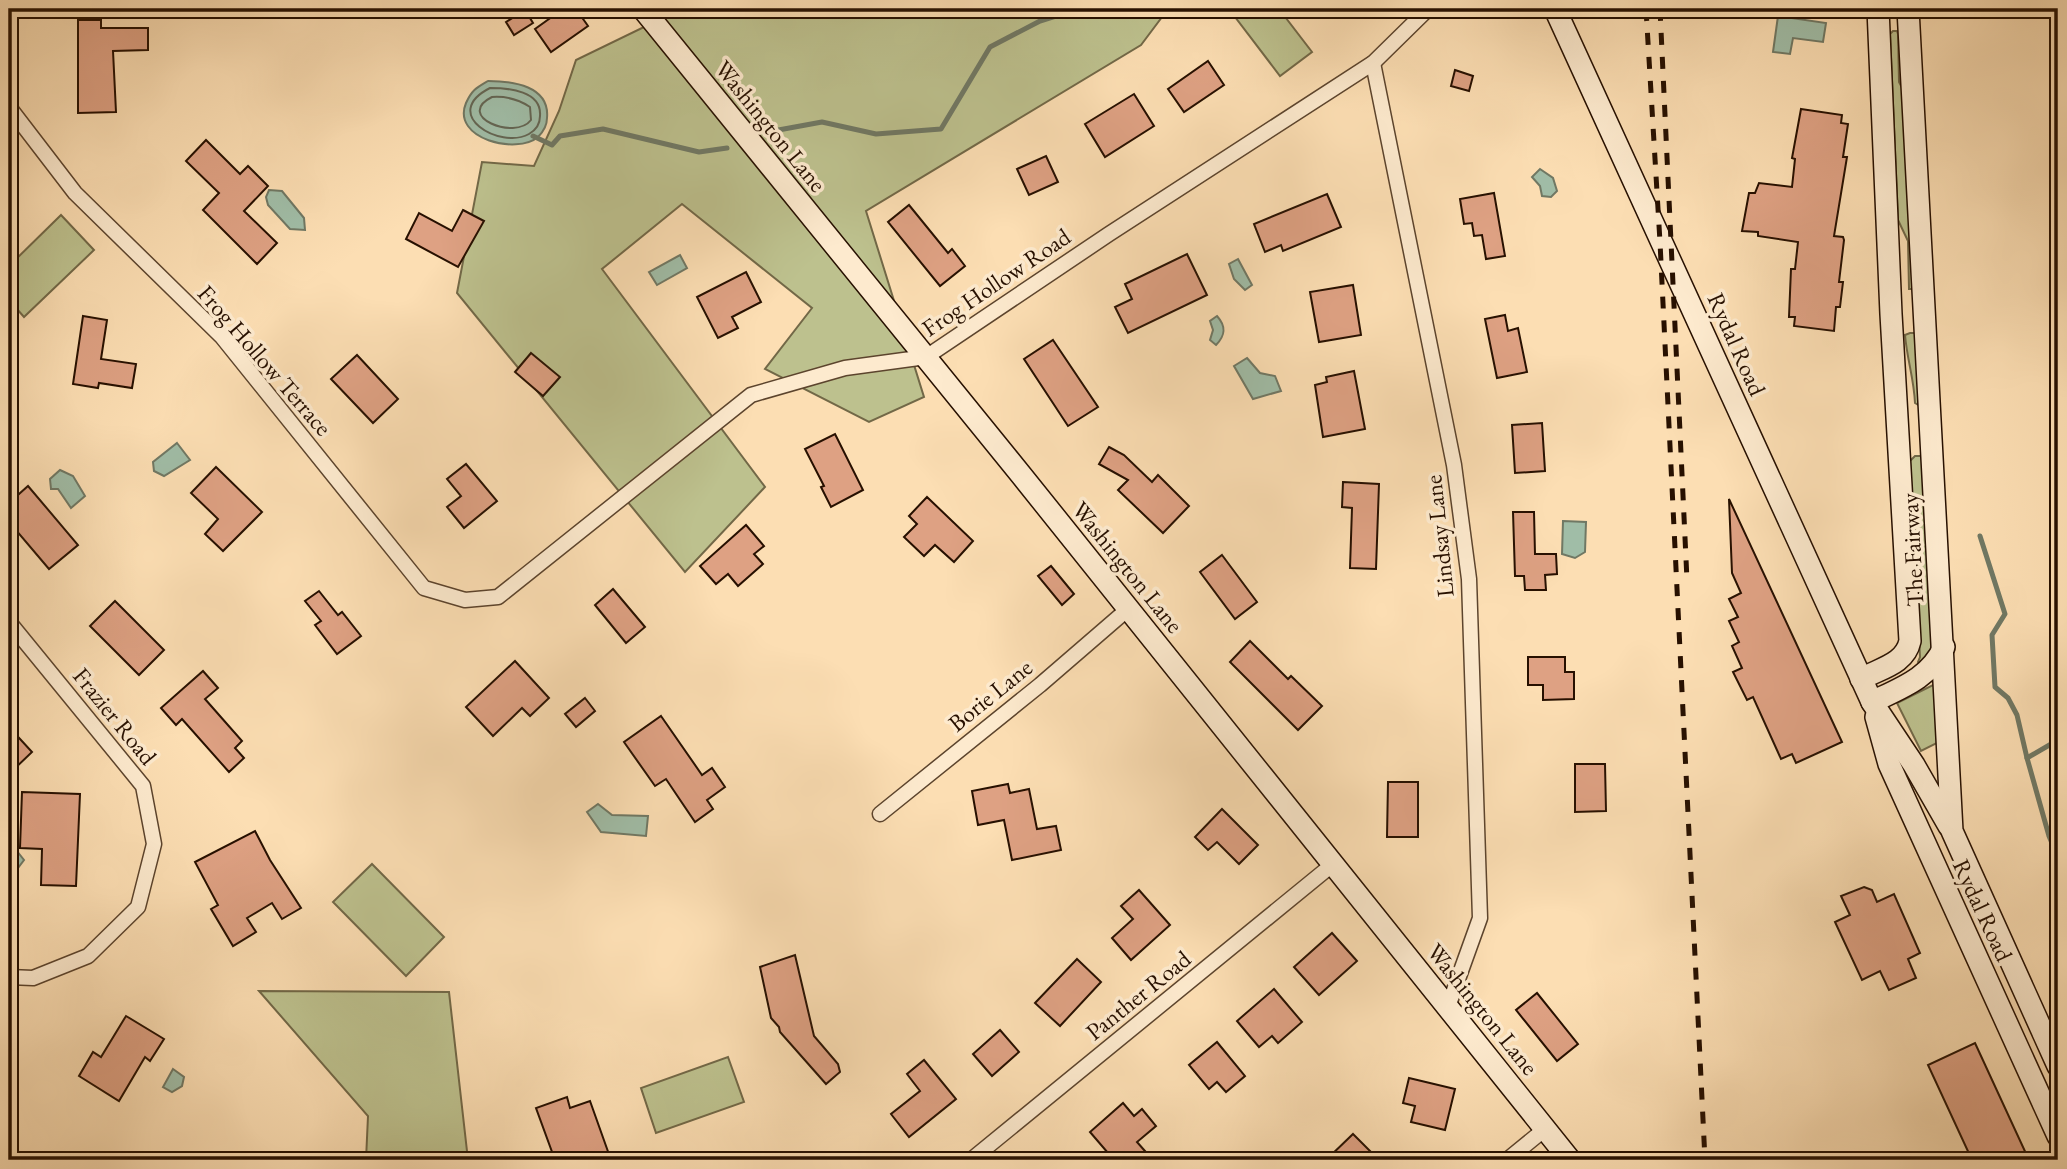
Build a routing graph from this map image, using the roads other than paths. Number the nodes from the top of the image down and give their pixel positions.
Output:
1 (643, 9) edge
2 (1428, 9) edge
3 (1555, 9) edge
4 (1878, 9) edge
5 (1909, 9) edge
6 (1373, 63) junction
7 (9, 107) edge
8 (926, 357) junction
9 (1931, 431) junction
10 (1898, 433) junction
11 (424, 587) joint
12 (1128, 609) junction
13 (9, 622) edge
14 (1944, 647) junction
15 (1861, 678) junction
16 (1872, 702) junction
17 (880, 814) dead end
18 (1952, 831) junction
19 (1332, 865) junction
20 (9, 977) edge
21 (1448, 1007) junction
22 (2058, 1066) edge
23 (1545, 1129) junction
24 (2058, 1136) edge
25 (971, 1160) edge
26 (1507, 1160) edge
27 (1570, 1160) edge

1 - 8 main road, Washington Lane
2 - 6 street, Frog Hollow Road
3 - 15 main road, Rydal Road
4 - 10 main road, The Fairway
5 - 9 main road, The Fairway
6 - 8 street, Frog Hollow Road
6 - 21 street, Lindsay Lane
7 - 11 street, Frog Hollow Terrace
8 - 11 street, Frog Hollow Road
8 - 12 main road, Washington Lane
9 - 10 main road
9 - 14 main road, The Fairway
10 - 15 main road, The Fairway
12 - 17 street, Borie Lane
12 - 19 main road, Washington Lane
13 - 20 street, Frazier Road
14 - 16 main road
14 - 18 main road, The Fairway
15 - 16 main road, Rydal Road
16 - 18 main road, Rydal Road
16 - 24 main road, Rydal Road
18 - 22 main road, The Fairway
19 - 21 main road, Washington Lane
19 - 25 street, Panther Road
21 - 23 main road, Washington Lane
23 - 26 street
23 - 27 main road, Washington Lane

